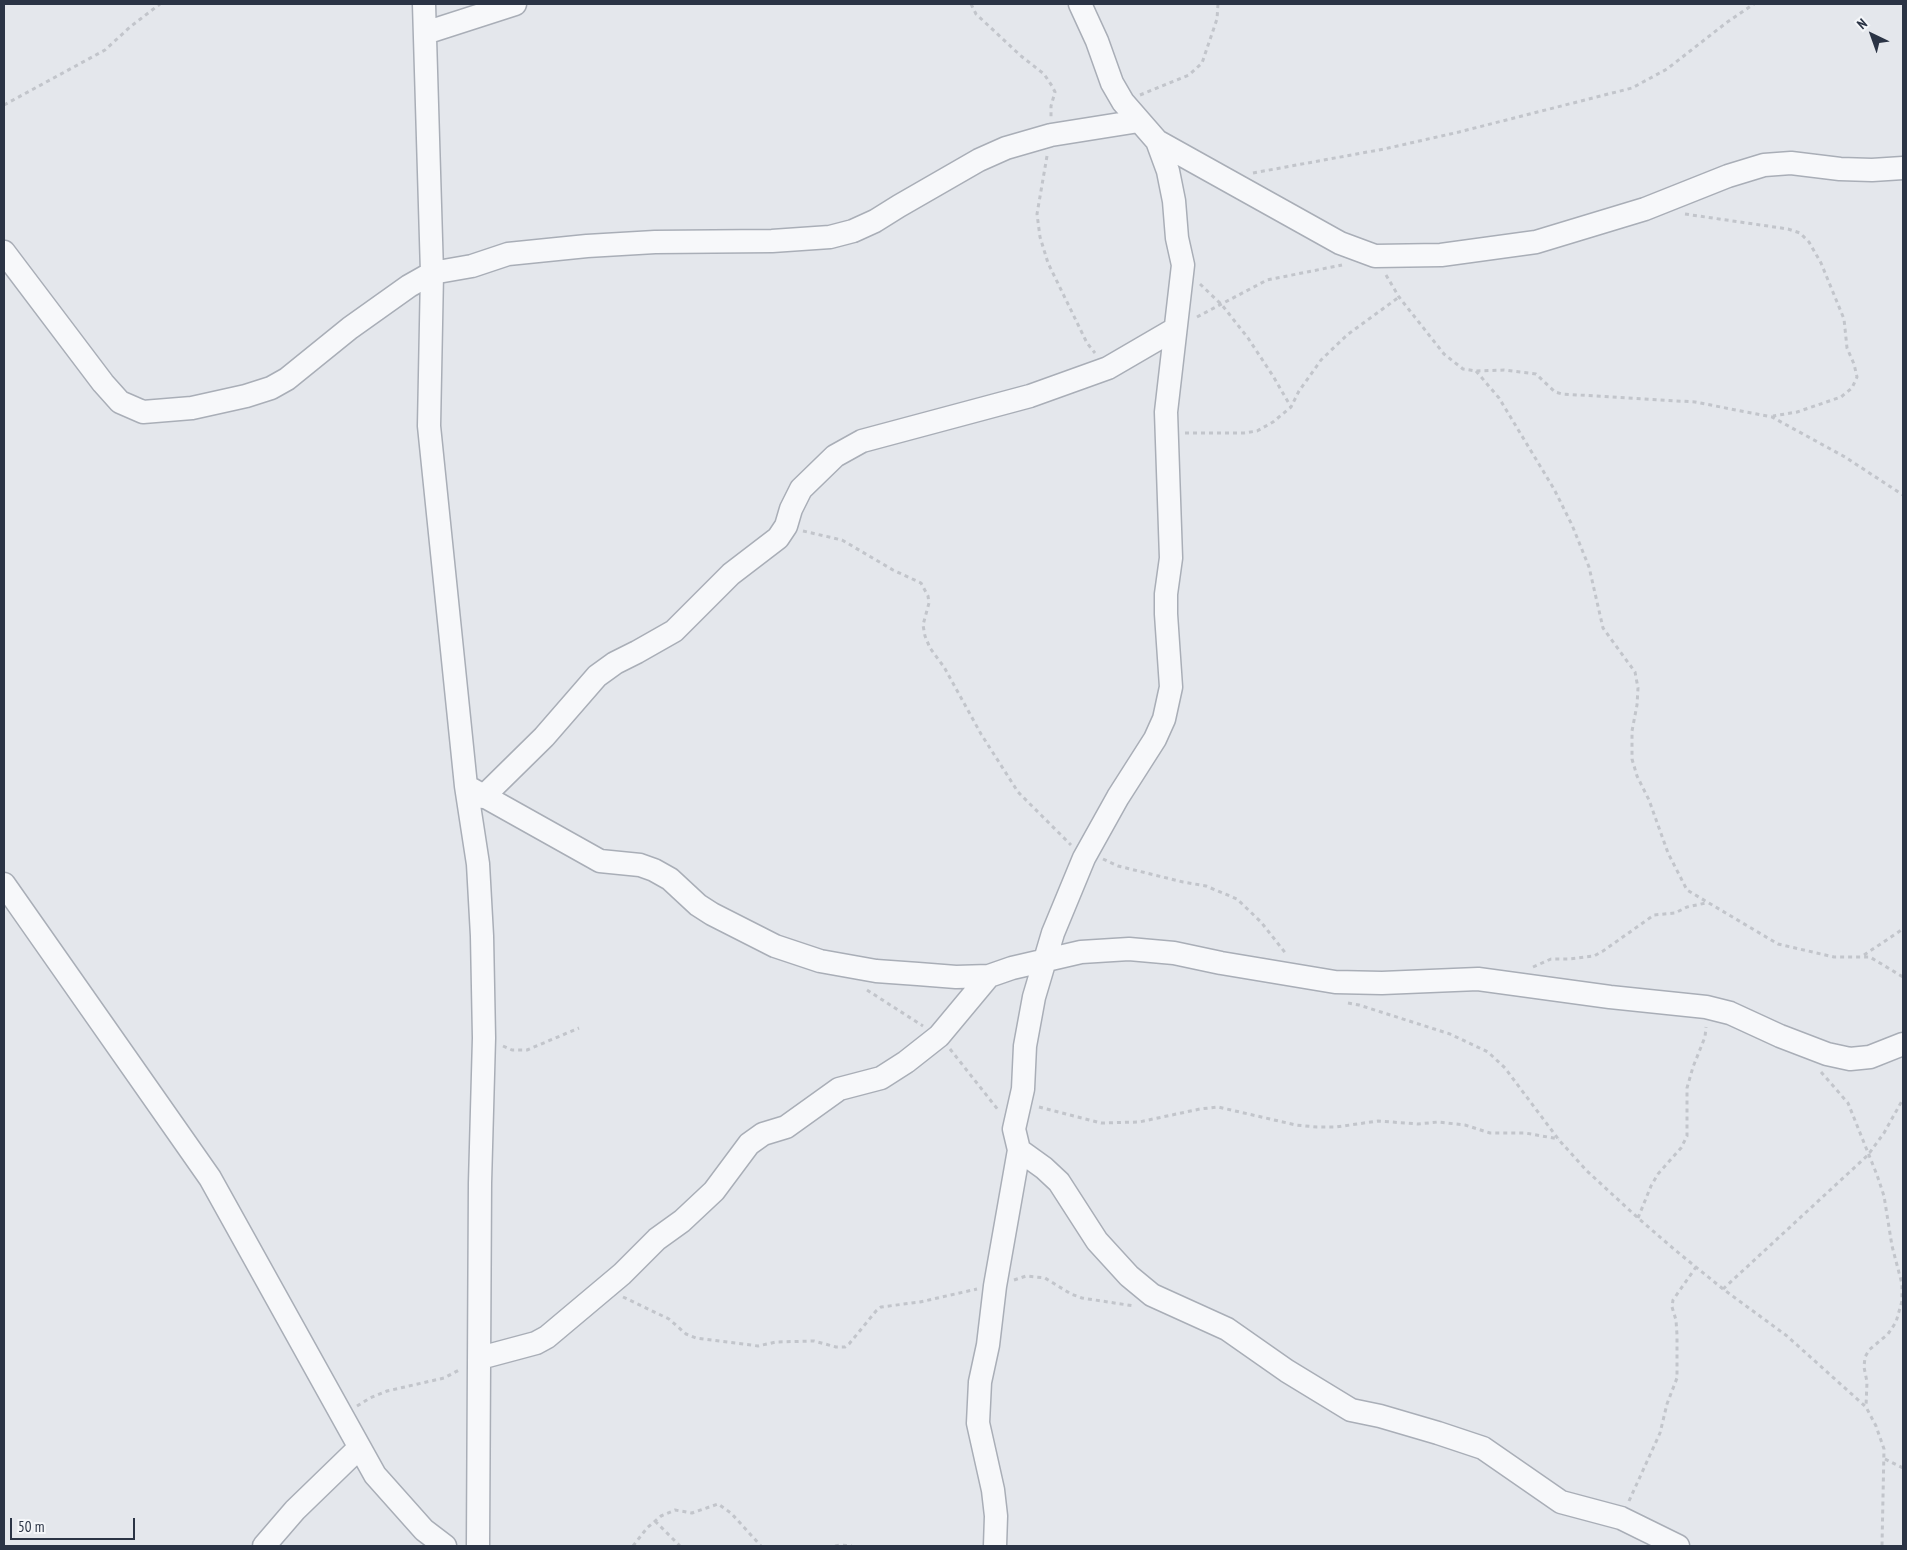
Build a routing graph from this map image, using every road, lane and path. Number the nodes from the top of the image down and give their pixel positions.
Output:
1 (160, 4) edge
2 (424, 4) edge
3 (515, 4) edge
4 (971, 4) edge
5 (1080, 4) edge
6 (1218, 4) edge
7 (1754, 4) edge
8 (424, 32) junction
9 (1123, 102) junction
10 (4, 105) edge
11 (1139, 122) junction
12 (1051, 135) junction
13 (1157, 141) junction
14 (1903, 168) edge
15 (1222, 178) junction
16 (1682, 214) dead end
17 (4, 252) edge
18 (1375, 256) junction
19 (1182, 265) junction
20 (432, 273) junction
21 (1399, 298) junction
22 (1222, 305) junction
23 (1175, 330) junction
24 (1108, 368) junction
25 (1476, 371) junction
26 (1290, 406) junction
27 (1772, 416) junction
28 (1167, 433) junction
29 (1903, 495) edge
30 (786, 526) junction
31 (475, 792) junction
32 (1085, 856) junction
33 (4, 884) edge
34 (1707, 902) junction
35 (1903, 929) edge
36 (1863, 956) junction
37 (1044, 961) junction
38 (989, 976) junction
39 (1302, 977) junction
40 (1903, 977) edge
41 (1508, 983) junction
42 (862, 987) dead end
43 (1344, 1002) dead end
44 (1706, 1007) junction
45 (578, 1028) dead end
46 (939, 1036) junction
47 (484, 1038) junction
48 (1903, 1044) edge
49 (1819, 1069) dead end
50 (1903, 1099) edge
51 (1020, 1102) junction
52 (1016, 1139) junction
53 (1559, 1140) junction
54 (1868, 1155) junction
55 (1638, 1218) junction
56 (1696, 1267) junction
57 (995, 1286) junction
58 (605, 1288) junction
59 (1724, 1289) junction
60 (1152, 1295) junction
61 (480, 1358) junction
62 (1866, 1407) junction
63 (342, 1416) junction
64 (359, 1448) junction
65 (1885, 1459) junction
66 (1903, 1468) edge
67 (1621, 1518) junction
68 (655, 1521) junction
69 (264, 1546) edge
70 (445, 1546) edge
71 (478, 1546) edge
72 (633, 1546) edge
73 (680, 1546) edge
74 (761, 1546) edge
75 (835, 1546) edge
76 (852, 1546) edge
77 (996, 1546) edge
78 (1678, 1546) edge
79 (1882, 1546) edge

1 - 10 path
2 - 8 street
3 - 8 street
4 - 12 path
5 - 9 street
6 - 9 path
7 - 15 path
8 - 20 street
9 - 11 street
11 - 12 street
11 - 13 street
12 - 20 street
12 - 24 path
13 - 15 street
13 - 19 street
14 - 18 street
15 - 18 street
16 - 27 path
17 - 20 street
18 - 21 path
18 - 22 path
19 - 22 path
19 - 23 street
20 - 31 street
21 - 25 path
21 - 26 path
22 - 26 path
23 - 24 street
23 - 28 street
24 - 30 street
25 - 27 path
25 - 34 path
26 - 28 path
27 - 29 path
28 - 32 street
30 - 31 street
30 - 32 path
31 - 38 street
31 - 47 street
32 - 37 street
32 - 39 path
33 - 63 street
34 - 36 path
34 - 41 path
35 - 36 path
36 - 40 path
37 - 38 street
37 - 39 street
37 - 51 street
38 - 46 street
39 - 41 street
41 - 44 street
42 - 46 path
43 - 53 path
44 - 48 street
44 - 55 path
45 - 47 path
46 - 52 path
46 - 58 street
47 - 61 street
49 - 54 path
50 - 54 path
51 - 52 street
51 - 53 path
52 - 57 street
52 - 60 street
53 - 55 path
54 - 59 path
54 - 62 path
55 - 56 path
56 - 59 path
56 - 67 path
57 - 58 path
57 - 60 path
57 - 77 street
58 - 61 street
59 - 62 path
60 - 67 street
61 - 63 path
61 - 71 street
62 - 65 path
63 - 64 street
64 - 69 street
64 - 70 street
65 - 66 path
65 - 79 path
67 - 78 street
68 - 72 path
68 - 73 path
68 - 74 path
75 - 76 path

